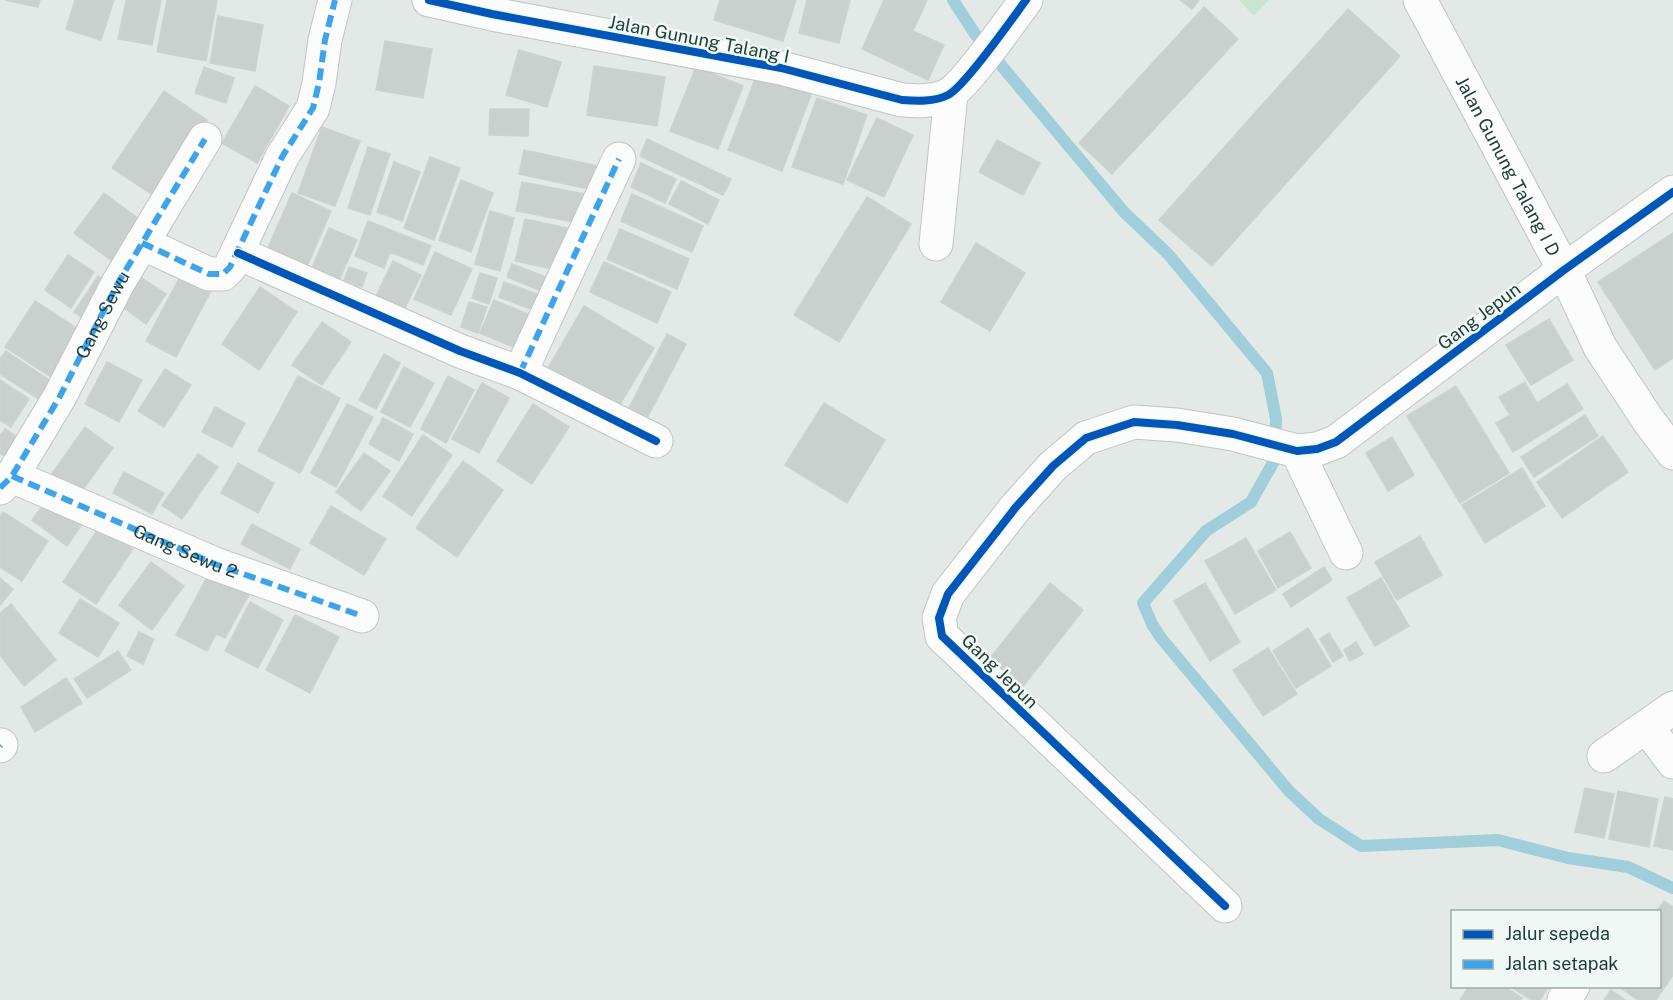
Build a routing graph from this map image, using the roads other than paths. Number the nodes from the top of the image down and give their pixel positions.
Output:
1 (335, 0) edge
2 (429, 0) edge
3 (1420, 0) edge
4 (1022, 6) edge
5 (958, 86) junction
6 (205, 139) dead end
7 (619, 159) dead end
8 (1673, 192) edge
9 (142, 243) junction
10 (936, 244) dead end
11 (238, 253) junction
12 (1564, 270) junction
13 (520, 373) junction
14 (656, 441) dead end
15 (1293, 449) junction
16 (1673, 453) edge
17 (6, 482) edge
18 (1346, 554) dead end
19 (362, 616) dead end
20 (1673, 708) edge
21 (1647, 727) junction
22 (1604, 756) dead end
23 (1673, 762) edge
24 (1225, 906) dead end

1 - 11 street
2 - 5 street, Jalan Gunung Talang I
3 - 12 street, Jalan Gunung Talang I D
4 - 5 street
5 - 10 street
6 - 9 street, Gang Sewu
7 - 13 street
8 - 12 street, Gang Jepun
9 - 11 street
9 - 17 street, Gang Sewu
11 - 13 street
12 - 15 street, Gang Jepun
12 - 16 street, Jalan Gunung Talang I D
13 - 14 street
15 - 18 street
15 - 24 street, Gang Jepun
17 - 19 street, Gang Sewu 2
20 - 21 street
21 - 22 street
21 - 23 street

